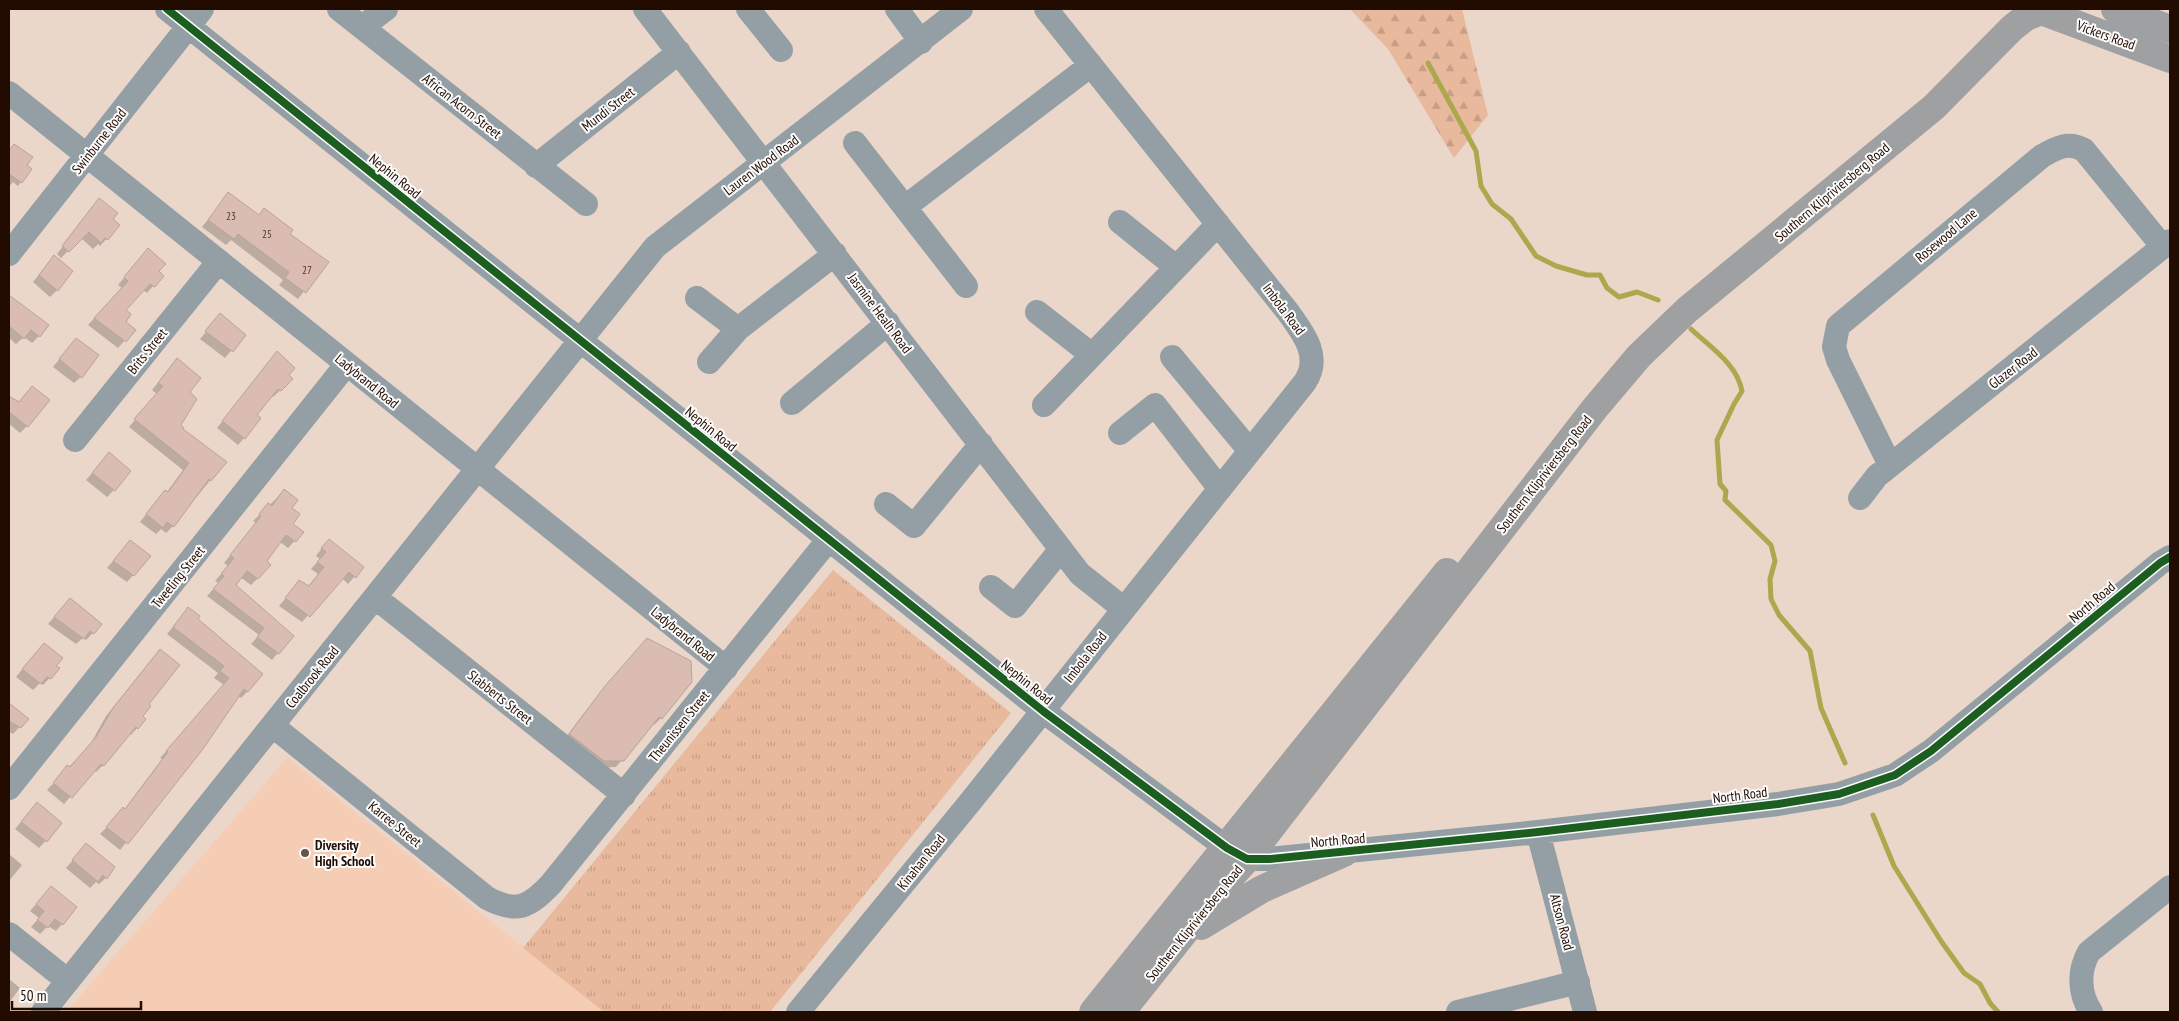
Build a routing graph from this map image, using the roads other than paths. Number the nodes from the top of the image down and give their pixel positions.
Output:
1 (167, 9) edge
2 (339, 9) edge
3 (386, 9) edge
4 (645, 9) edge
5 (748, 9) edge
6 (897, 9) edge
7 (960, 9) edge
8 (1046, 9) edge
9 (2005, 9) edge
10 (2115, 9) edge
11 (2041, 10) edge
12 (195, 18) edge
13 (362, 27) junction
14 (2170, 29) edge
15 (921, 42) junction
16 (781, 50) dead end
17 (679, 52) junction
18 (2170, 59) edge
19 (1091, 65) junction
20 (9, 93) edge
21 (855, 143) dead end
22 (87, 156) junction
23 (765, 163) junction
24 (536, 166) junction
25 (586, 204) dead end
26 (905, 208) junction
27 (1120, 222) dead end
28 (1218, 224) junction
29 (2166, 244) edge
30 (9, 254) edge
31 (835, 254) junction
32 (219, 261) junction
33 (1176, 267) junction
34 (966, 286) dead end
35 (697, 298) dead end
36 (1037, 312) dead end
37 (888, 323) junction
38 (738, 329) junction
39 (581, 340) junction
40 (1092, 355) junction
41 (1172, 358) dead end
42 (709, 362) dead end
43 (346, 365) junction
44 (792, 403) dead end
45 (1044, 404) dead end
46 (1120, 432) dead end
47 (75, 440) dead end
48 (980, 444) junction
49 (1250, 451) junction
50 (1890, 465) junction
51 (477, 469) junction
52 (1220, 489) junction
53 (1860, 498) dead end
54 (886, 504) dead end
55 (830, 539) junction
56 (1061, 549) junction
57 (2167, 557) edge
58 (991, 587) dead end
59 (376, 598) junction
60 (1124, 609) junction
61 (1412, 630) junction
62 (726, 668) junction
63 (1043, 711) junction
64 (272, 726) junction
65 (9, 788) edge
66 (624, 795) junction
67 (1538, 832) junction
68 (1237, 853) junction
69 (1344, 853) junction
70 (2170, 886) edge
71 (523, 907) joint
72 (9, 934) edge
73 (1170, 951) junction
74 (68, 981) junction
75 (1578, 982) junction
76 (43, 1012) edge
77 (798, 1012) edge
78 (1093, 1012) edge
79 (1120, 1012) edge
80 (1458, 1012) edge
81 (1585, 1012) edge
82 (2091, 1012) edge

1 - 12 street, Nephin Road
2 - 13 street, African Acorn Street
3 - 13 street
4 - 17 street, Jasmine Healh Road
5 - 16 street
6 - 15 street
7 - 15 street, Lauren Wood Road
8 - 19 street, Imbola Road
9 - 61 main road, Southern Klipriviersberg Road
10 - 14 main road, Vickers Road
11 - 18 main road, Vickers Road
11 - 61 main road, Southern Klipriviersberg Road
12 - 22 street, Swinburne Road
12 - 39 street, Nephin Road
13 - 24 street, African Acorn Street
15 - 23 street, Lauren Wood Road
17 - 23 street, Jasmine Healh Road
17 - 24 street, Mundi Street
19 - 26 street
19 - 28 street, Imbola Road
20 - 22 street, Ladybrand Road
21 - 26 street
22 - 30 street, Swinburne Road
22 - 32 street, Ladybrand Road
23 - 31 street, Jasmine Healh Road
23 - 39 street, Lauren Wood Road
24 - 25 street, African Acorn Street
26 - 34 street
27 - 33 street
28 - 33 street
28 - 49 street, Imbola Road
29 - 50 street, Glazer Road
29 - 50 street, Rosewood Lane
31 - 37 street, Jasmine Healh Road
31 - 38 street
32 - 43 street, Ladybrand Road
32 - 47 street, Brits Street
33 - 40 street
35 - 38 street
36 - 40 street
37 - 44 street
37 - 48 street, Jasmine Healh Road
38 - 42 street
39 - 51 street, Coalbrook Road
39 - 55 street, Nephin Road
40 - 45 street
41 - 49 street
43 - 51 street, Ladybrand Road
43 - 65 street, Tweeling Street
46 - 52 street
48 - 54 street
48 - 56 street, Jasmine Healh Road
49 - 52 street, Imbola Road
50 - 53 street, Glazer Road
51 - 59 street, Coalbrook Road
51 - 62 street, Ladybrand Road
52 - 60 street, Imbola Road
55 - 62 street, Theunissen Street
55 - 63 street, Nephin Road
56 - 58 street
56 - 60 street, Jasmine Healh Road
57 - 67 street, North Road
59 - 64 street, Coalbrook Road
59 - 66 street, Slabberts Street
60 - 63 street, Imbola Road
61 - 68 main road, Southern Klipriviersberg Road
62 - 66 street, Theunissen Street
63 - 68 street, Nephin Road
63 - 77 street, Kinahan Road
64 - 71 street, Karree Street
64 - 74 street, Coalbrook Road
66 - 71 street, Theunissen Street
67 - 69 street, North Road
67 - 75 street, Altson Road
68 - 69 street, North Road
68 - 73 main road, Southern Klipriviersberg Road
68 - 78 main road, Southern Klipriviersberg Road
69 - 73 main road
70 - 82 street
72 - 74 street
73 - 79 main road, Southern Klipriviersberg Road
74 - 76 street, Coalbrook Road
75 - 80 street
75 - 81 street, Altson Road

